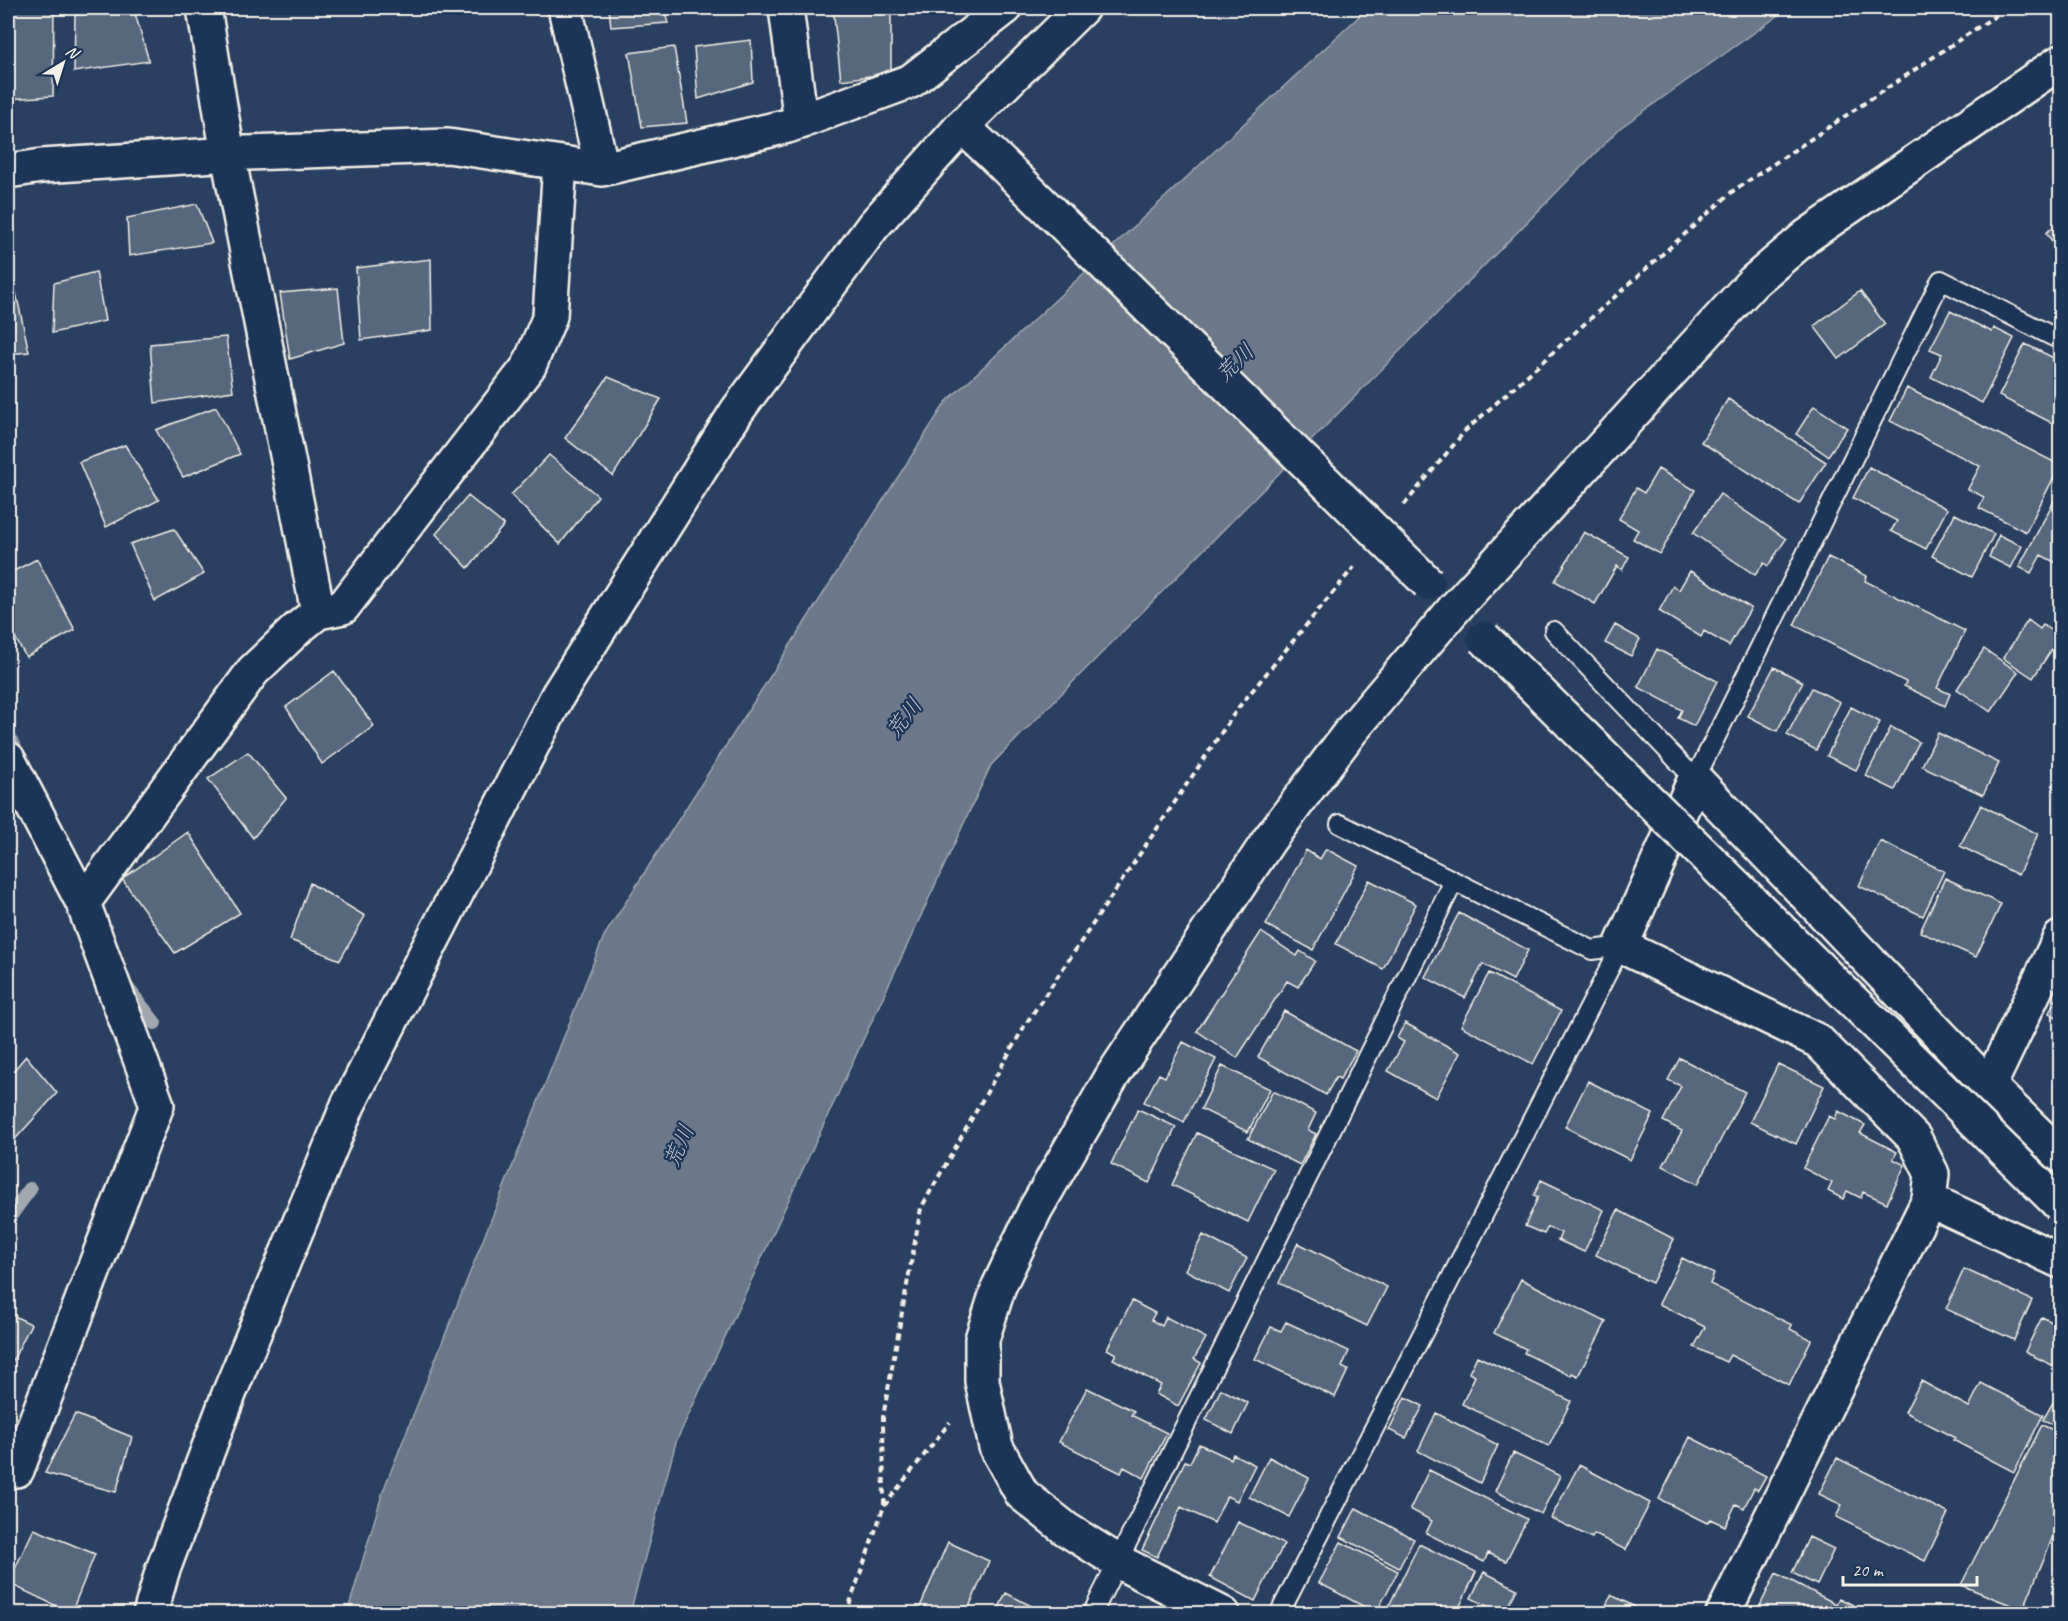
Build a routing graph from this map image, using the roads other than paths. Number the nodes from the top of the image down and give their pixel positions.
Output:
1 (204, 8) edge
2 (565, 8) edge
3 (786, 8) edge
4 (1005, 8) edge
5 (1082, 8) edge
6 (2061, 62) edge
7 (801, 122) junction
8 (962, 126) junction
9 (228, 155) junction
10 (561, 163) junction
11 (602, 169) junction
12 (8, 171) edge
13 (2061, 340) edge
14 (1454, 609) junction
15 (318, 612) junction
16 (1554, 632) dead end
17 (8, 759) edge
18 (1695, 779) junction
19 (1340, 824) dead end
20 (1454, 881) junction
21 (83, 901) junction
22 (2061, 938) edge
23 (1621, 946) junction
24 (1989, 1086) junction
25 (2061, 1155) edge
26 (1929, 1200) junction
27 (2061, 1205) edge
28 (2061, 1261) edge
29 (17, 1470) dead end
30 (1117, 1561) junction
31 (150, 1614) edge
32 (1092, 1614) edge
33 (1223, 1614) edge
34 (1279, 1614) edge
35 (1723, 1614) edge

1 - 9 street
2 - 11 street
3 - 7 street
4 - 7 street
5 - 8 street
6 - 14 street
7 - 11 street
8 - 14 street, bridge
8 - 31 street
9 - 10 street
9 - 12 street
9 - 15 street
10 - 11 street
10 - 15 street
13 - 18 lane
14 - 27 street, bridge
14 - 30 street
15 - 21 street
16 - 18 lane
17 - 21 street
18 - 23 street
18 - 24 street
19 - 20 lane
20 - 23 lane
20 - 30 lane
21 - 29 street
22 - 24 street
23 - 26 street
23 - 34 lane
24 - 25 street
26 - 28 street
26 - 35 street
30 - 32 lane
30 - 33 street

